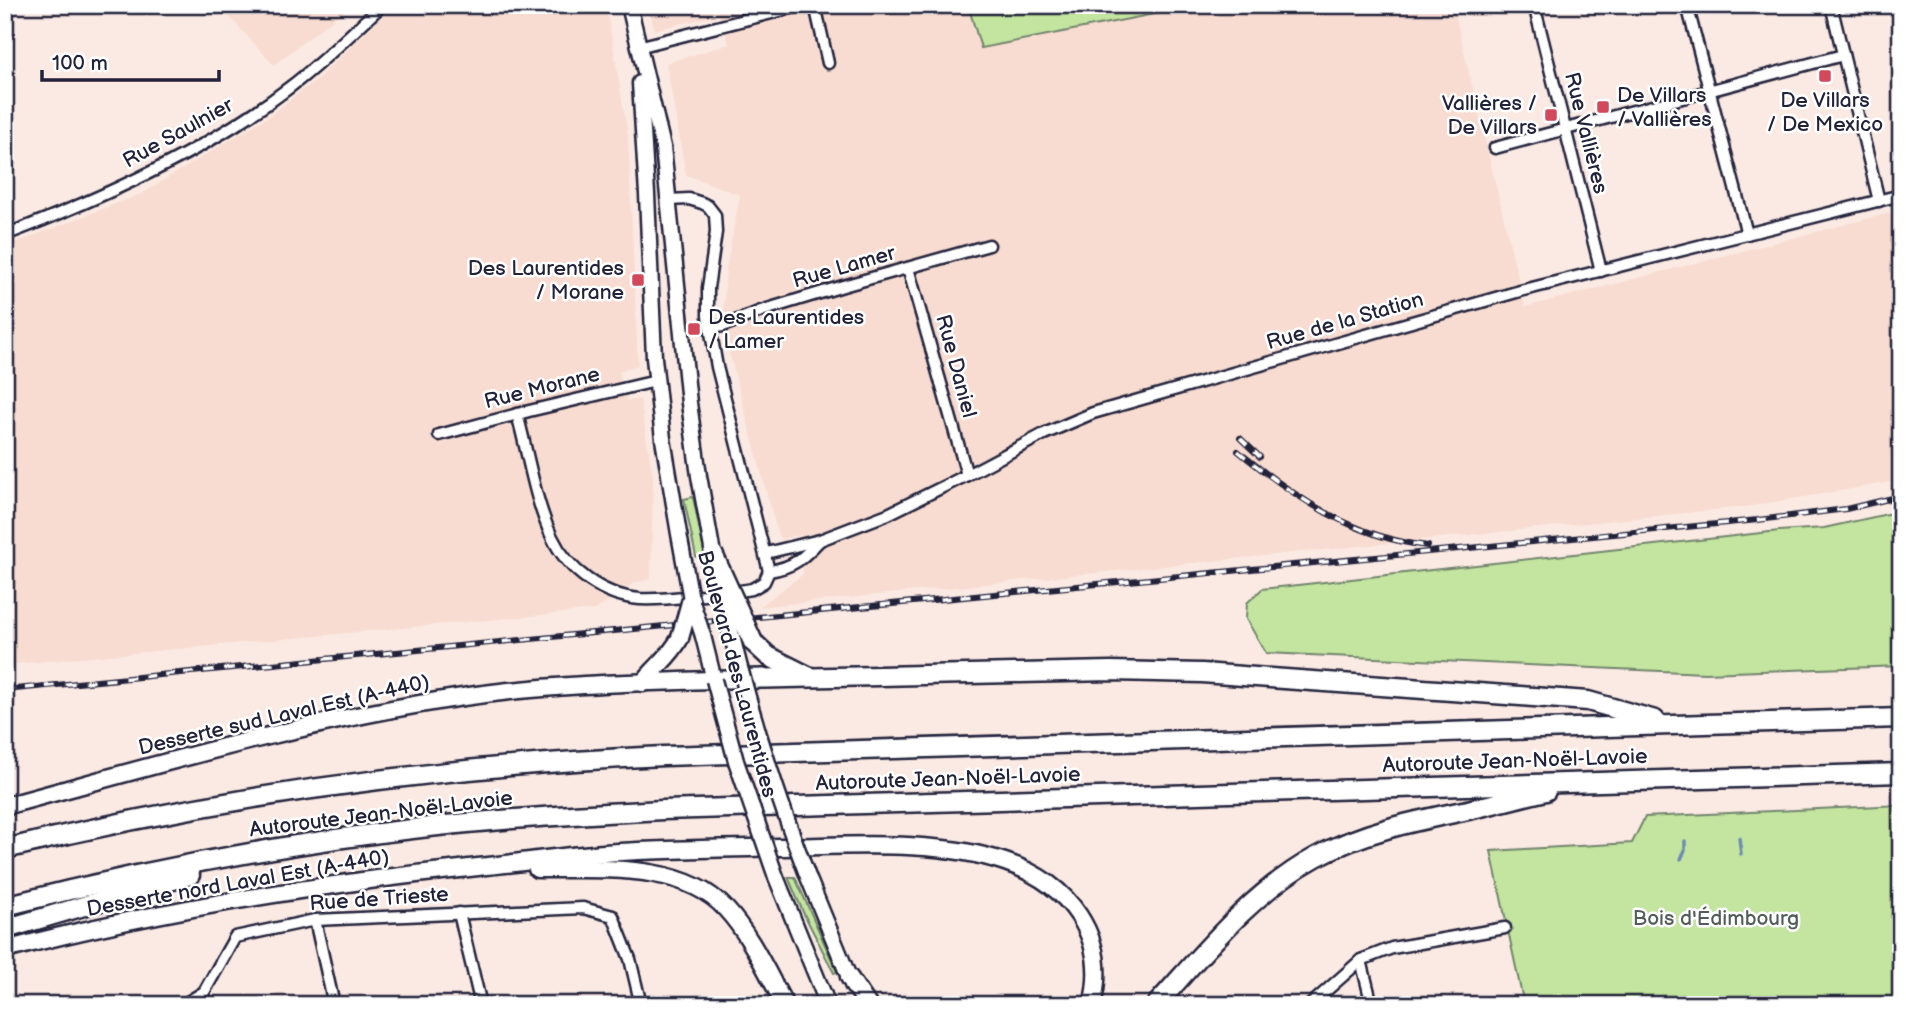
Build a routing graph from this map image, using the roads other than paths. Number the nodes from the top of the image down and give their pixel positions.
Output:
1 (382, 5) edge
2 (629, 5) edge
3 (803, 5) edge
4 (815, 5) edge
5 (1534, 5) edge
6 (1687, 5) edge
7 (1831, 5) edge
8 (638, 47) junction
9 (1843, 55) junction
10 (828, 64) dead end
11 (1710, 90) junction
12 (1565, 129) junction
13 (1495, 148) dead end
14 (1901, 195) edge
15 (669, 200) junction
16 (1880, 201) junction
17 (1747, 234) junction
18 (5, 235) edge
19 (989, 245) dead end
20 (908, 268) junction
21 (1601, 271) junction
22 (710, 328) junction
23 (656, 381) junction
24 (517, 414) junction
25 (439, 435) dead end
26 (967, 475) junction
27 (820, 540) junction
28 (766, 553) junction
29 (713, 554) junction
30 (769, 571) junction
31 (691, 598) junction
32 (811, 677) junction
33 (743, 679) junction
34 (714, 680) junction
35 (643, 683) junction
36 (1901, 718) edge
37 (1671, 725) junction
38 (1901, 772) edge
39 (1580, 782) junction
40 (5, 806) edge
41 (281, 848) junction
42 (5, 849) edge
43 (479, 867) junction
44 (5, 906) edge
45 (459, 913) junction
46 (315, 920) junction
47 (1505, 928) dead end
48 (5, 929) edge
49 (5, 950) edge
50 (1362, 960) junction
51 (849, 977) junction
52 (183, 1005) edge
53 (334, 1005) edge
54 (481, 1005) edge
55 (641, 1005) edge
56 (785, 1005) edge
57 (828, 1005) edge
58 (860, 1005) edge
59 (868, 1005) edge
60 (1092, 1005) edge
61 (1156, 1005) edge
62 (1310, 1005) edge
63 (1372, 1005) edge

1 - 18 street, Rue Saulnier
2 - 8 main road, Boulevard des Laurentides
3 - 8 street
4 - 10 street
5 - 12 street, Rue Vallières
6 - 11 street
7 - 9 street
8 - 15 main road, Boulevard des Laurentides
8 - 23 main road, Boulevard des Laurentides
9 - 11 street
9 - 16 street
11 - 12 street
11 - 17 street
12 - 13 street
12 - 21 street, Rue Vallières
14 - 16 street, Rue de la Station
15 - 22 street
15 - 29 main road, Boulevard des Laurentides
16 - 17 street, Rue de la Station
17 - 21 street, Rue de la Station
19 - 20 street, Rue Lamer
20 - 22 street, Rue Lamer
20 - 26 street, Rue Daniel
21 - 26 street, Rue de la Station
22 - 28 street
23 - 24 street, Rue Morane
23 - 31 main road, Boulevard des Laurentides, bridge
24 - 25 street, Rue Morane
24 - 30 street, Rue de la Station
26 - 27 street, Rue de la Station
27 - 28 street, Rue de la Station
27 - 30 street, Rue de la Station
28 - 30 street
29 - 32 highway, bridge
29 - 33 main road, Boulevard des Laurentides, bridge
31 - 34 main road, Boulevard des Laurentides, bridge
31 - 35 main road, bridge
32 - 33 highway
32 - 37 highway
33 - 34 main road, Desserte sud Laval Est (A-440)
33 - 51 main road, Boulevard des Laurentides, bridge
34 - 35 main road, Desserte sud Laval Est (A-440)
34 - 57 main road, Boulevard des Laurentides, bridge
35 - 40 main road, Desserte sud Laval Est (A-440)
36 - 37 highway, Autoroute Jean-Noël-Lavoie
37 - 42 highway, Autoroute Jean-Noël-Lavoie
38 - 39 highway, Autoroute Jean-Noël-Lavoie
39 - 41 highway, Autoroute Jean-Noël-Lavoie
39 - 61 highway
41 - 44 highway, Autoroute Jean-Noël-Lavoie
41 - 48 highway
43 - 49 main road, Desserte nord Laval Est (A-440)
43 - 56 main road
43 - 60 main road
45 - 46 street, Rue de Trieste
45 - 54 street
45 - 55 street, Rue de Trieste
46 - 52 street, Rue de Trieste
46 - 53 street
47 - 50 street
50 - 62 street
50 - 63 street
51 - 58 main road, Boulevard des Laurentides
51 - 59 main road

